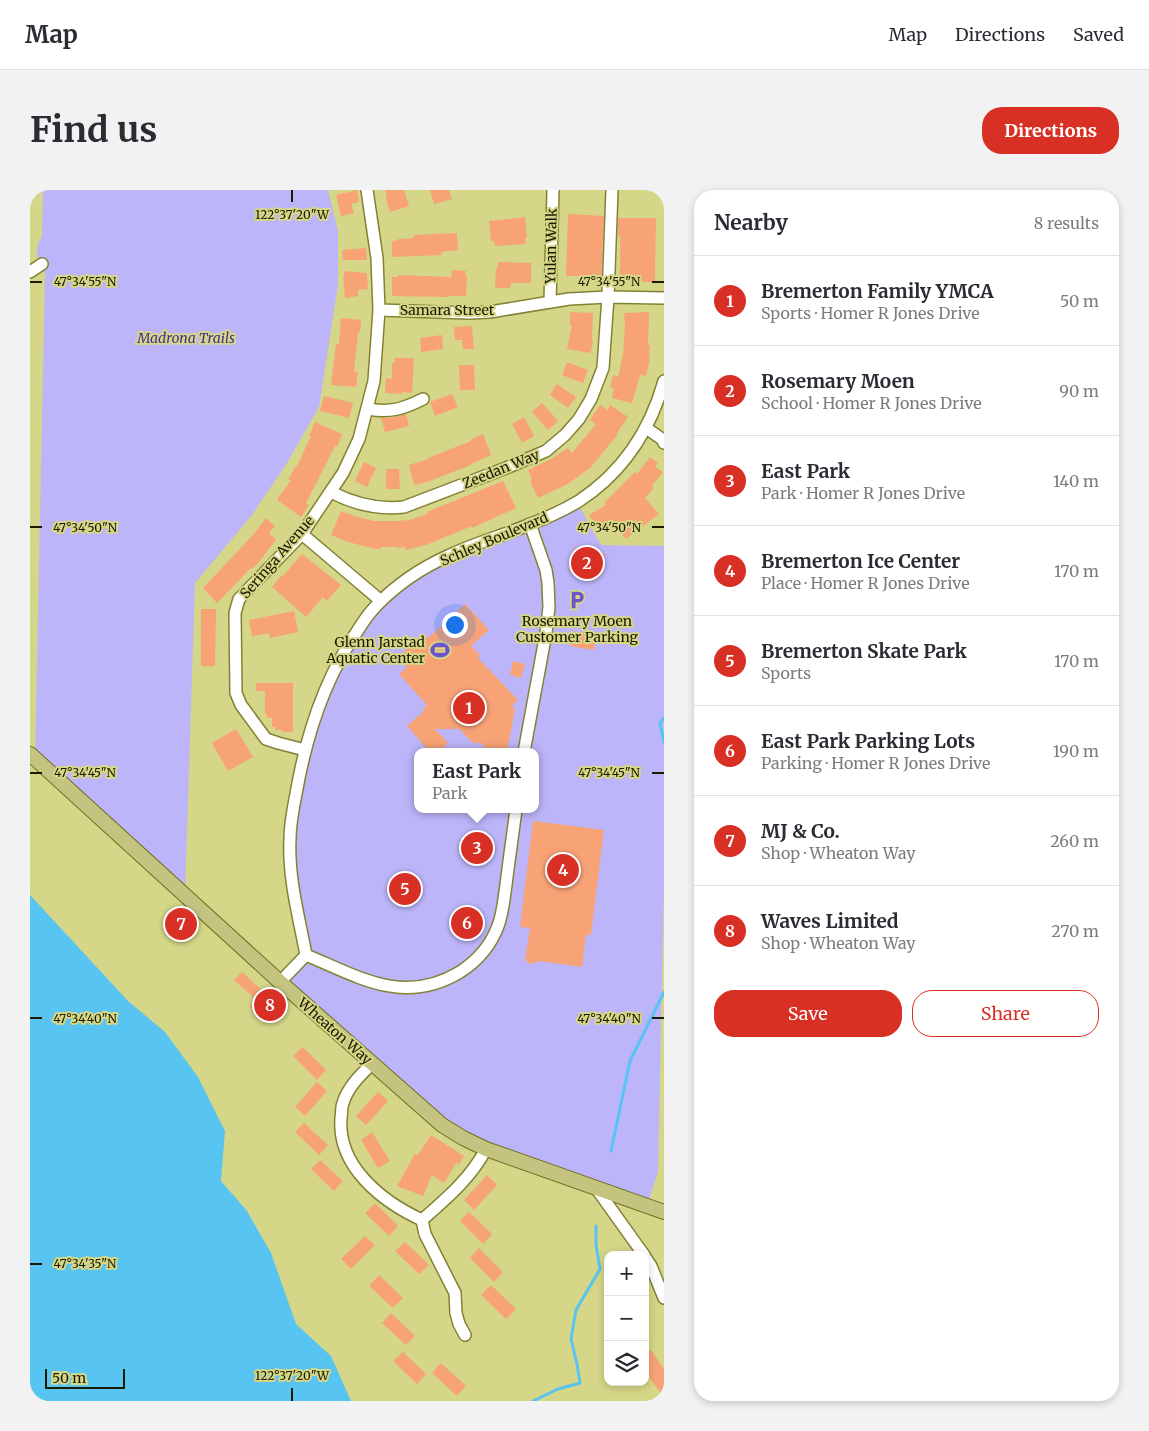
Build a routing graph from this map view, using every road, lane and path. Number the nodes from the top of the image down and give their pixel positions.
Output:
1 (367, 190) edge
2 (553, 190) edge
3 (612, 190) edge
4 (42, 264) dead end
5 (30, 272) edge
6 (608, 297) junction
7 (664, 298) edge
8 (550, 302) junction
9 (379, 310) junction
10 (664, 381) edge
11 (423, 399) dead end
12 (368, 409) junction
13 (646, 428) junction
14 (664, 442) edge
15 (331, 492) junction
16 (530, 524) junction
17 (302, 534) junction
18 (381, 601) junction
19 (525, 748) edge
20 (305, 750) junction
21 (30, 754) edge
22 (515, 813) edge
23 (306, 955) junction
24 (280, 982) junction
25 (372, 1064) junction
26 (486, 1148) junction
27 (596, 1188) junction
28 (664, 1212) edge
29 (422, 1220) junction
30 (640, 1251) edge
31 (649, 1263) edge
32 (664, 1298) edge
33 (466, 1335) dead end

1 - 9 street, Seringa Avenue
2 - 8 street, Yulan Walk
3 - 6 street, Zeedan Way
4 - 5 street
6 - 7 street, Samara Street
6 - 8 street, Samara Street
6 - 15 street, Zeedan Way
8 - 9 street, Samara Street
9 - 12 street, Seringa Avenue
10 - 13 street, Schley Boulevard
11 - 12 street
12 - 15 street, Seringa Avenue
13 - 14 street
13 - 16 street, Schley Boulevard
15 - 17 street, Seringa Avenue
16 - 18 street, Schley Boulevard
16 - 19 street
17 - 18 street
17 - 20 street, Seringa Avenue
18 - 20 street, Schley Boulevard
20 - 23 street, Schley Boulevard
21 - 24 main road, Wheaton Way
22 - 23 street
23 - 24 street
24 - 25 main road, Wheaton Way
25 - 26 main road, Wheaton Way
25 - 29 street
26 - 27 main road, Wheaton Way
26 - 29 street
27 - 28 main road, Wheaton Way
27 - 30 street
29 - 33 street
31 - 32 street

